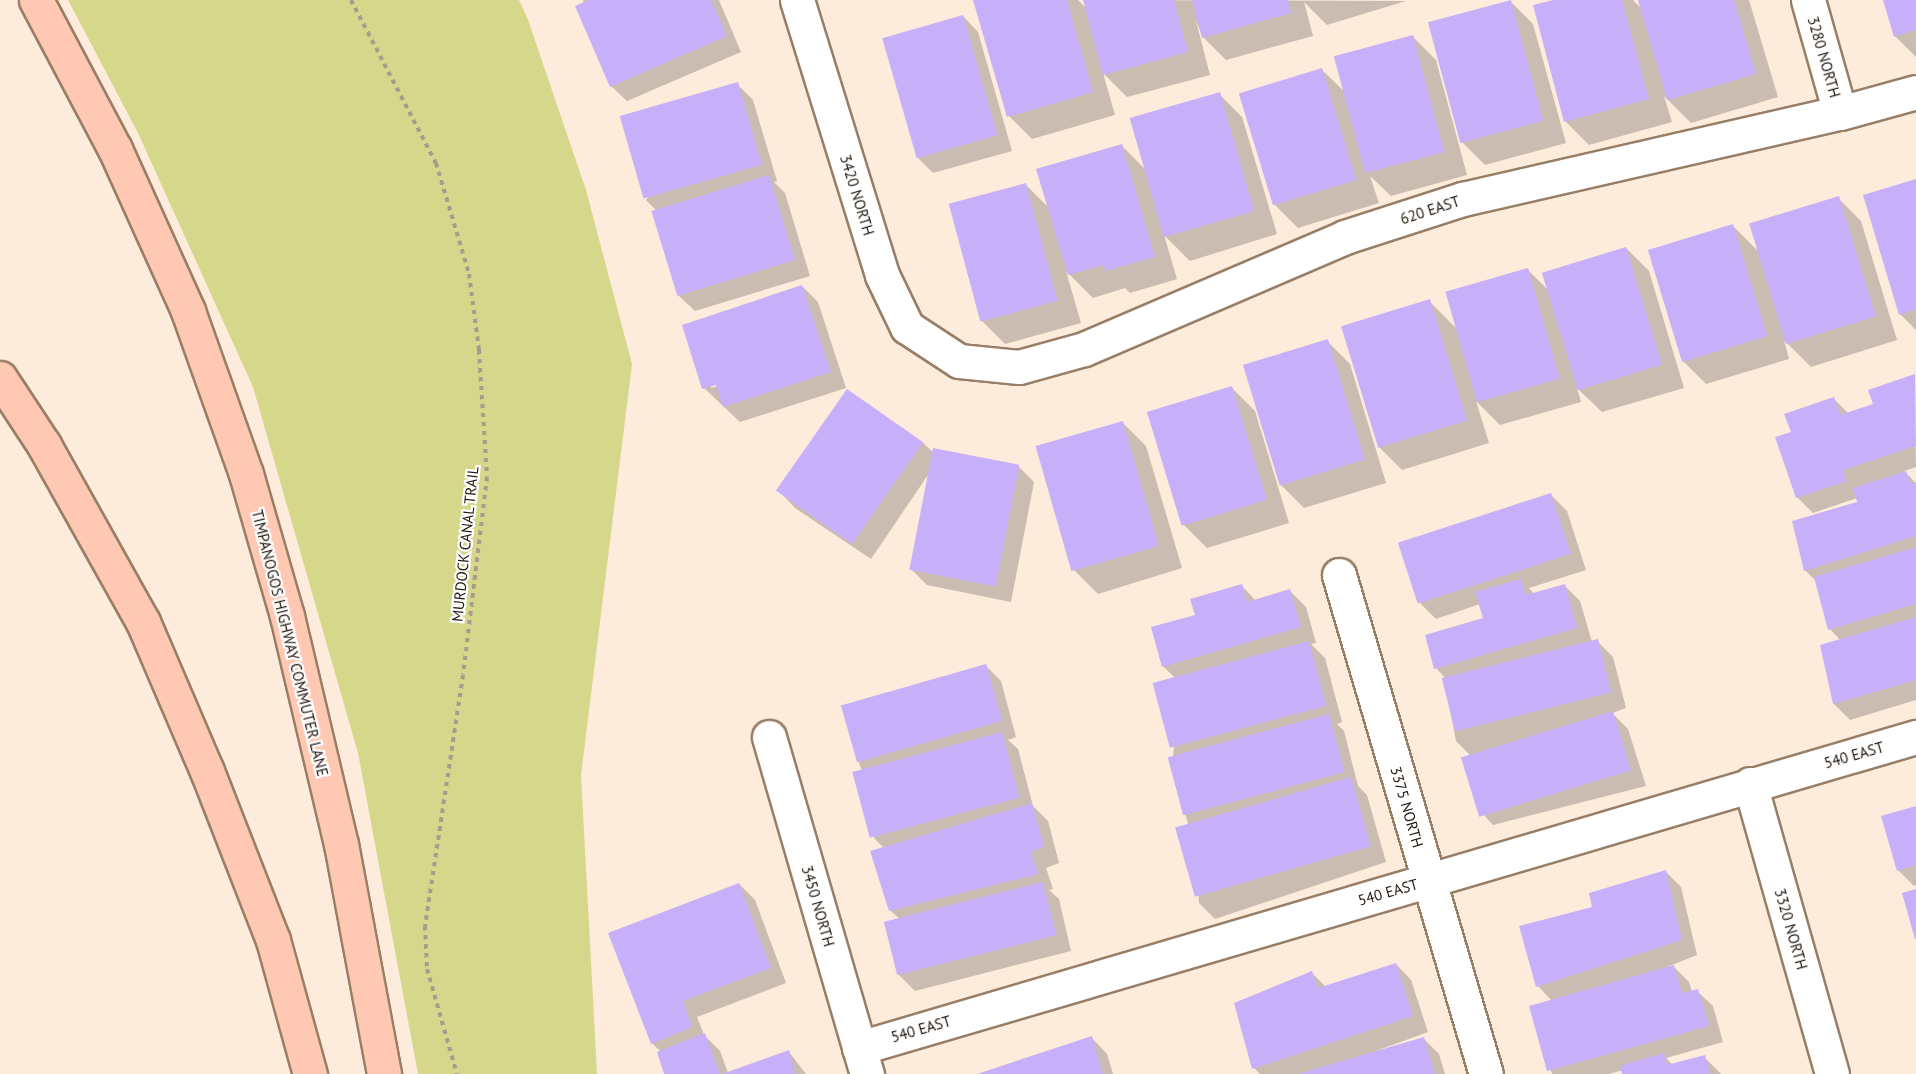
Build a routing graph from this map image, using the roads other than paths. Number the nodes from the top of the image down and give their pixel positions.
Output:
1 (36, 0) edge
2 (796, 0) edge
3 (1808, 0) edge
4 (1916, 92) edge
5 (1840, 113) junction
6 (959, 361) joint
7 (0, 378) edge
8 (1339, 575) dead end
9 (769, 737) dead end
10 (1916, 737) edge
11 (1750, 784) junction
12 (1428, 880) junction
13 (863, 1061) edge
14 (310, 1074) edge
15 (384, 1074) edge
16 (1486, 1074) edge
17 (1832, 1074) edge

1 - 15 main road, TIMPANOGOS HIGHWAY COMMUTER LANE
2 - 6 street, 3420 NORTH
3 - 5 street, 3280 NORTH
4 - 5 street, 620 EAST
5 - 6 street, 620 EAST
7 - 14 main road
8 - 12 street, 3375 NORTH
9 - 13 street, 3450 NORTH
10 - 11 street, 540 EAST
11 - 12 street, 540 EAST
11 - 17 street, 3320 NORTH
12 - 13 street, 540 EAST
12 - 16 street, 3375 NORTH

